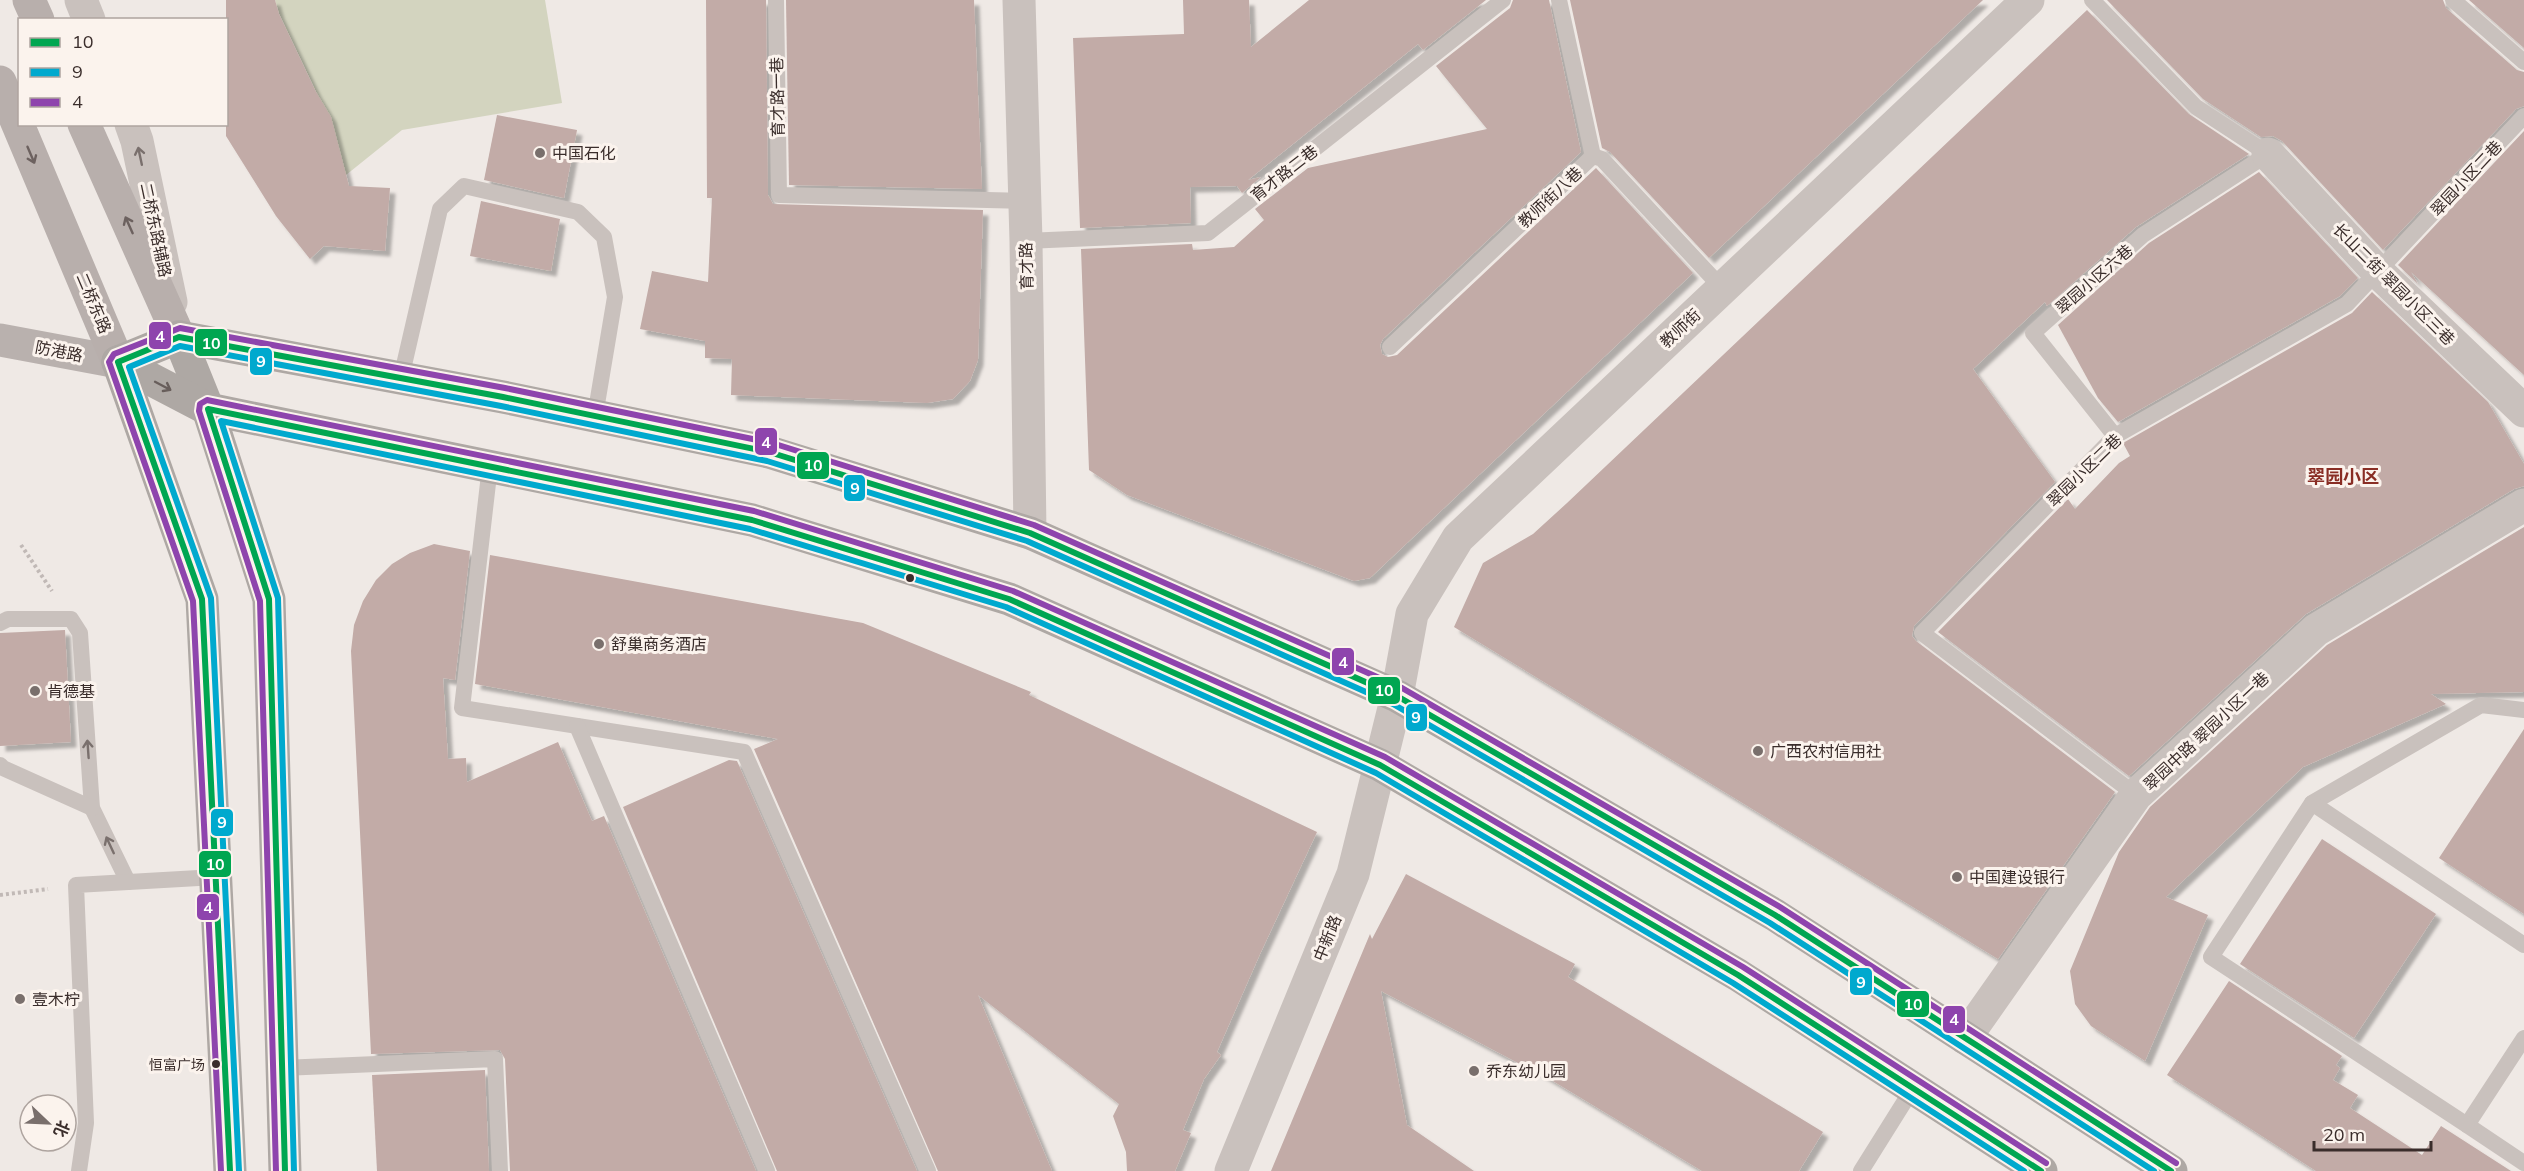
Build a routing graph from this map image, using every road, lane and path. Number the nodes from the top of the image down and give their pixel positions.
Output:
1 (29, 0) edge
2 (81, 0) edge
3 (776, 0) edge
4 (1019, 0) edge
5 (1503, 0) edge
6 (1559, 0) edge
7 (2028, 0) edge
8 (2092, 0) edge
9 (2453, 0) edge
10 (37, 18) edge
11 (87, 18) edge
12 (2524, 62) edge
13 (0, 82) edge
14 (2524, 116) edge
15 (18, 125) edge
16 (19, 126) edge
17 (85, 126) edge
18 (132, 126) edge
19 (2268, 154) junction
20 (1593, 156) junction
21 (1025, 201) junction
22 (1026, 241) junction
23 (2378, 272) junction
24 (1722, 288) junction
25 (178, 336) junction
26 (0, 340) edge
27 (1390, 347) dead end
28 (118, 362) junction
29 (401, 378) junction
30 (208, 409) junction
31 (2524, 411) edge
32 (595, 416) junction
33 (2115, 436) junction
34 (490, 466) junction
35 (2524, 505) edge
36 (1030, 533) junction
37 (21, 545) dead end
38 (71, 619) junction
39 (0, 623) edge
40 (1397, 696) junction
41 (2524, 710) edge
42 (577, 726) junction
43 (0, 765) edge
44 (1380, 765) junction
45 (2136, 795) junction
46 (2312, 803) junction
47 (92, 808) junction
48 (216, 877) junction
49 (128, 882) junction
50 (76, 885) junction
51 (0, 895) edge
52 (2524, 945) edge
53 (1965, 1038) junction
54 (2524, 1038) edge
55 (282, 1068) junction
56 (1914, 1088) junction
57 (2467, 1125) junction
58 (2524, 1163) edge
59 (79, 1171) edge
60 (230, 1171) edge
61 (285, 1171) edge
62 (500, 1171) edge
63 (767, 1171) edge
64 (928, 1171) edge
65 (1231, 1171) edge
66 (1861, 1171) edge
67 (2041, 1171) edge
68 (2171, 1171) edge

1 - 10 main road
2 - 11 street
3 - 21 lane, 育才路一巷
4 - 21 street, 育才路
5 - 22 lane, 育才路二巷
6 - 20 lane, 教师街八巷
7 - 24 street, 教师街
8 - 19 lane
9 - 12 lane
13 -> 15 main road, 二桥东路
14 - 23 lane, 翠园小区二巷
16 -> 28 main road, 二桥东路
25 -> 17 main road
25 -> 18 street, 二桥东路辅路
19 - 23 street, 长山二街 翠园小区三巷
19 - 33 lane, 翠园小区六巷
20 - 24 lane
20 - 27 lane, 教师街八巷
21 - 22 street, 育才路
22 - 36 street, 育才路
23 - 31 street, 长山二街 翠园小区三巷
23 - 33 lane, 翠园小区二巷
24 - 40 street, 教师街
25 - 28 highway
25 - 29 highway
25 - 30 highway
26 - 28 street, 防港路
28 -> 30 highway, 防港路
28 - 48 highway, 二桥东路
29 - 32 highway
29 - 32 lane
30 - 34 highway, 防港路
30 - 55 highway
32 - 36 highway
33 - 45 lane, 翠园小区二巷
34 - 42 lane
34 - 44 highway, 防港路
35 - 45 street, 翠园中路 翠园小区一巷
36 - 40 highway
37 - 38 path
38 - 39 lane
47 -> 38 lane
40 - 44 street, 中新路
40 - 53 highway
41 - 46 lane
42 - 63 lane
42 - 64 lane
43 - 47 lane
44 - 56 highway, 防港路
44 - 65 street, 中新路
45 - 53 street, 翠园中路 翠园小区一巷
46 - 52 lane
46 - 57 lane
49 -> 47 lane
48 - 49 lane
48 - 60 highway, 二桥东路
49 - 50 lane
50 - 51 path
50 - 59 lane
53 - 68 highway
54 - 57 lane
55 - 61 highway
55 - 62 lane
56 - 66 lane
56 - 67 highway, 防港路
57 - 58 lane

